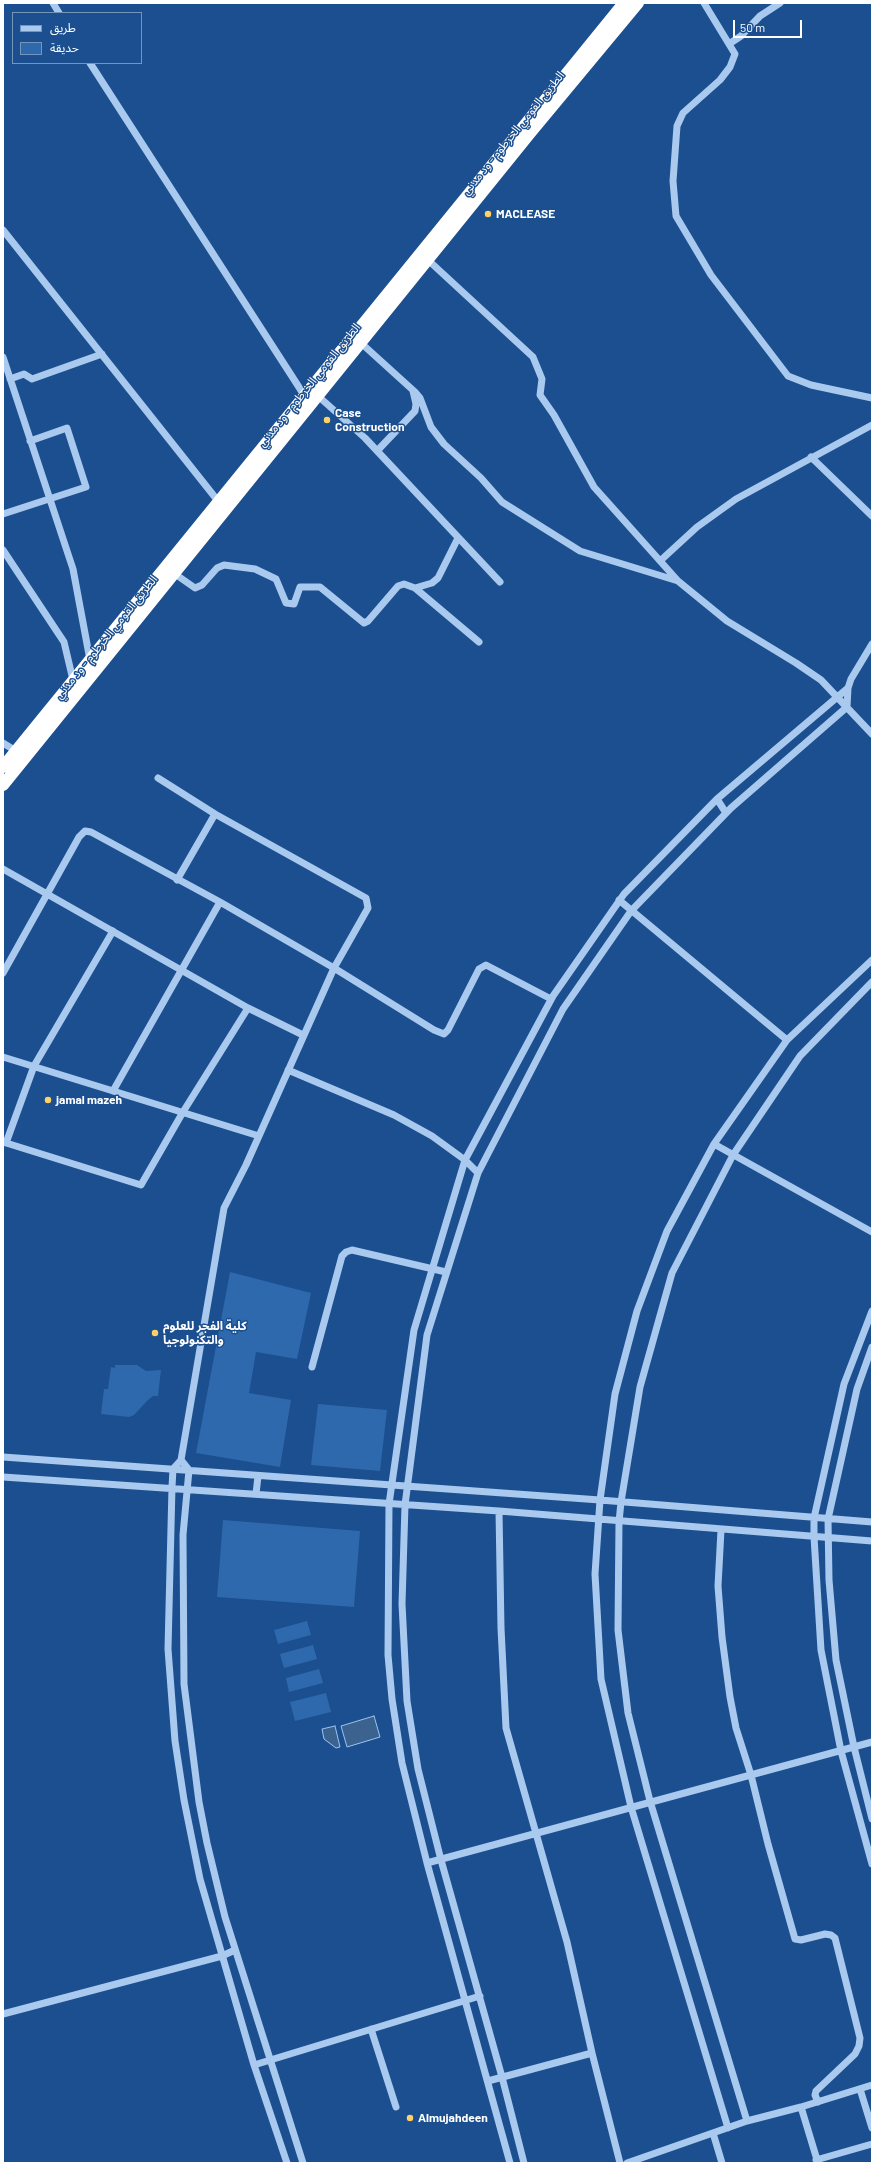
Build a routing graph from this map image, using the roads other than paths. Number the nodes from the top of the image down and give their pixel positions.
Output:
1 (53, 3) edge
2 (624, 3) edge
3 (638, 3) edge
4 (704, 3) edge
5 (780, 3) edge
6 (58, 12) edge
7 (729, 44) junction
8 (91, 64) edge
9 (3, 230) edge
10 (428, 260) junction
11 (361, 343) junction
12 (102, 354) junction
13 (3, 357) edge
14 (10, 380) junction
15 (412, 389) junction
16 (304, 395) junction
17 (318, 396) junction
18 (872, 398) edge
19 (872, 425) edge
20 (30, 441) junction
21 (377, 452) junction
22 (811, 457) junction
23 (49, 499) junction
24 (218, 501) junction
25 (3, 514) edge
26 (872, 516) edge
27 (458, 538) junction
28 (3, 550) edge
29 (660, 561) junction
30 (175, 574) junction
31 (678, 581) junction
32 (500, 582) dead end
33 (415, 588) junction
34 (478, 642) dead end
35 (872, 644) edge
36 (90, 660) junction
37 (72, 680) junction
38 (848, 688) junction
39 (836, 696) junction
40 (847, 707) junction
41 (872, 734) edge
42 (3, 743) edge
43 (16, 751) junction
44 (3, 767) edge
45 (158, 778) dead end
46 (3, 785) edge
47 (717, 799) junction
48 (726, 813) junction
49 (215, 814) junction
50 (3, 869) edge
51 (177, 880) junction
52 (46, 894) junction
53 (619, 900) junction
54 (220, 902) junction
55 (631, 911) junction
56 (114, 931) junction
57 (872, 960) edge
58 (334, 968) junction
59 (183, 971) junction
60 (3, 973) edge
61 (872, 982) edge
62 (552, 1000) junction
63 (248, 1008) junction
64 (303, 1035) junction
65 (787, 1040) junction
66 (3, 1057) edge
67 (34, 1066) junction
68 (288, 1070) junction
69 (113, 1091) junction
70 (182, 1112) junction
71 (259, 1136) junction
72 (5, 1143) edge
73 (714, 1144) junction
74 (733, 1155) junction
75 (465, 1160) junction
76 (478, 1173) junction
77 (872, 1232) edge
78 (433, 1268) junction
79 (446, 1272) junction
80 (872, 1311) edge
81 (872, 1349) edge
82 (312, 1367) dead end
83 (3, 1457) edge
84 (181, 1460) junction
85 (173, 1470) junction
86 (188, 1470) junction
87 (258, 1476) junction
88 (3, 1477) edge
89 (390, 1486) junction
90 (172, 1487) junction
91 (407, 1487) junction
92 (187, 1489) junction
93 (256, 1494) junction
94 (600, 1500) junction
95 (621, 1502) junction
96 (389, 1504) junction
97 (404, 1505) junction
98 (499, 1511) junction
99 (814, 1518) junction
100 (828, 1519) junction
101 (599, 1520) junction
102 (619, 1522) junction
103 (872, 1522) edge
104 (721, 1530) junction
105 (169, 1534) junction
106 (183, 1535) junction
107 (814, 1537) junction
108 (829, 1538) junction
109 (872, 1541) edge
110 (872, 1742) edge
111 (854, 1747) junction
112 (841, 1751) junction
113 (751, 1776) junction
114 (650, 1801) junction
115 (630, 1807) junction
116 (872, 1819) edge
117 (537, 1834) junction
118 (441, 1860) junction
119 (427, 1863) junction
120 (872, 1864) edge
121 (235, 1950) junction
122 (222, 1956) junction
123 (480, 1996) junction
124 (464, 2000) junction
125 (3, 2014) edge
126 (371, 2029) junction
127 (592, 2053) junction
128 (270, 2060) junction
129 (254, 2065) junction
130 (502, 2078) junction
131 (488, 2081) junction
132 (872, 2085) edge
133 (860, 2088) junction
134 (818, 2102) junction
135 (396, 2107) dead end
136 (801, 2107) junction
137 (747, 2121) junction
138 (728, 2128) junction
139 (872, 2128) edge
140 (713, 2133) junction
141 (872, 2144) edge
142 (817, 2161) edge
143 (287, 2163) edge
144 (303, 2163) edge
145 (510, 2163) edge
146 (524, 2163) edge
147 (620, 2163) edge
148 (627, 2163) edge
149 (722, 2163) edge

1 - 6 street
2 - 16 highway, الطريق القومي الخرطوم - ود مدني
3 - 10 highway, الطريق القومي الخرطوم - ود مدني
4 - 7 street
5 - 7 street
7 - 18 street
8 - 16 street
9 - 12 street
10 - 11 highway, الطريق القومي الخرطوم - ود مدني
10 - 29 street
11 - 15 street
11 - 17 highway, الطريق القومي الخرطوم - ود مدني
12 - 14 street
12 - 24 street
13 - 14 street
14 - 20 street
15 - 21 street
15 - 31 street
16 - 24 highway, الطريق القومي الخرطوم - ود مدني
17 - 21 street
17 - 30 highway, الطريق القومي الخرطوم - ود مدني
19 - 22 street
20 - 23 street
20 - 23 street
21 - 27 street
22 - 26 street
22 - 29 street
23 - 25 street
23 - 36 street
24 - 36 highway, الطريق القومي الخرطوم - ود مدني
27 - 32 street
27 - 33 street
28 - 37 street
29 - 31 street
30 - 33 street
30 - 46 highway, الطريق القومي الخرطوم - ود مدني
31 - 39 street
33 - 34 street
35 - 38 street
36 - 37 highway, الطريق القومي الخرطوم - ود مدني
37 - 43 highway, الطريق القومي الخرطوم - ود مدني
38 - 39 street
38 - 40 street
39 - 40 street
39 - 47 street
40 - 41 street
40 - 48 street
42 - 43 street
43 - 44 highway, الطريق القومي الخرطوم - ود مدني
45 - 49 street
47 - 48 street
47 - 53 street
48 - 55 street
49 - 51 street
49 - 58 street
50 - 52 street
51 - 52 street
51 - 54 street
52 - 56 street
52 - 60 street
53 - 55 street
53 - 62 street
54 - 58 street
54 - 59 street
55 - 65 street
55 - 76 street
56 - 59 street
56 - 67 street
57 - 65 street
58 - 62 street
58 - 64 street
59 - 63 street
59 - 69 street
61 - 74 street
62 - 75 street
63 - 64 street
63 - 70 street
64 - 68 street
65 - 73 street
66 - 67 street
67 - 69 street
67 - 72 street
68 - 71 street
68 - 75 street
69 - 70 street
70 - 71 street
70 - 72 street
71 - 84 street
73 - 74 street
73 - 94 street
74 - 77 street
74 - 95 street
75 - 76 street
75 - 78 street
76 - 79 street
78 - 79 street
78 - 82 street
78 - 89 street
79 - 91 street
80 - 99 street
81 - 100 street
83 - 85 street
84 - 85 street
84 - 86 street
85 - 86 street
85 - 90 street
86 - 87 street
86 - 92 street
87 - 89 street
87 - 93 street
88 - 90 street
89 - 91 street
89 - 96 street
90 - 92 street
90 - 105 street
91 - 94 street
91 - 97 street
92 - 93 street
92 - 106 street
93 - 96 street
94 - 95 street
94 - 101 street
95 - 99 street
95 - 102 street
96 - 97 street
96 - 119 street
97 - 98 street
97 - 118 street
98 - 101 street
98 - 117 street
99 - 100 street
99 - 107 street
100 - 103 street
100 - 108 street
101 - 102 street
101 - 115 street
102 - 104 street
102 - 114 street
104 - 107 street
104 - 113 street
105 - 106 street
105 - 122 street
106 - 121 street
107 - 108 street
107 - 112 street
108 - 109 street
108 - 111 street
110 - 111 street
111 - 112 street
111 - 116 street
112 - 113 street
112 - 120 street
113 - 114 street
113 - 134 street
114 - 115 street
114 - 137 street
115 - 117 street
115 - 138 street
117 - 118 street
117 - 127 street
118 - 119 street
118 - 123 street
119 - 124 street
121 - 122 street
121 - 128 street
122 - 125 street
122 - 129 street
123 - 124 street
123 - 130 street
124 - 126 street
124 - 131 street
126 - 128 street
126 - 135 street
127 - 130 street
127 - 147 street
128 - 129 street
128 - 144 street
129 - 143 street
130 - 131 street
130 - 146 street
131 - 145 street
132 - 133 street
133 - 134 street
133 - 139 street
134 - 136 street
136 - 137 street
136 - 142 street
137 - 138 street
138 - 140 street
140 - 148 street
140 - 149 street
141 - 142 street

